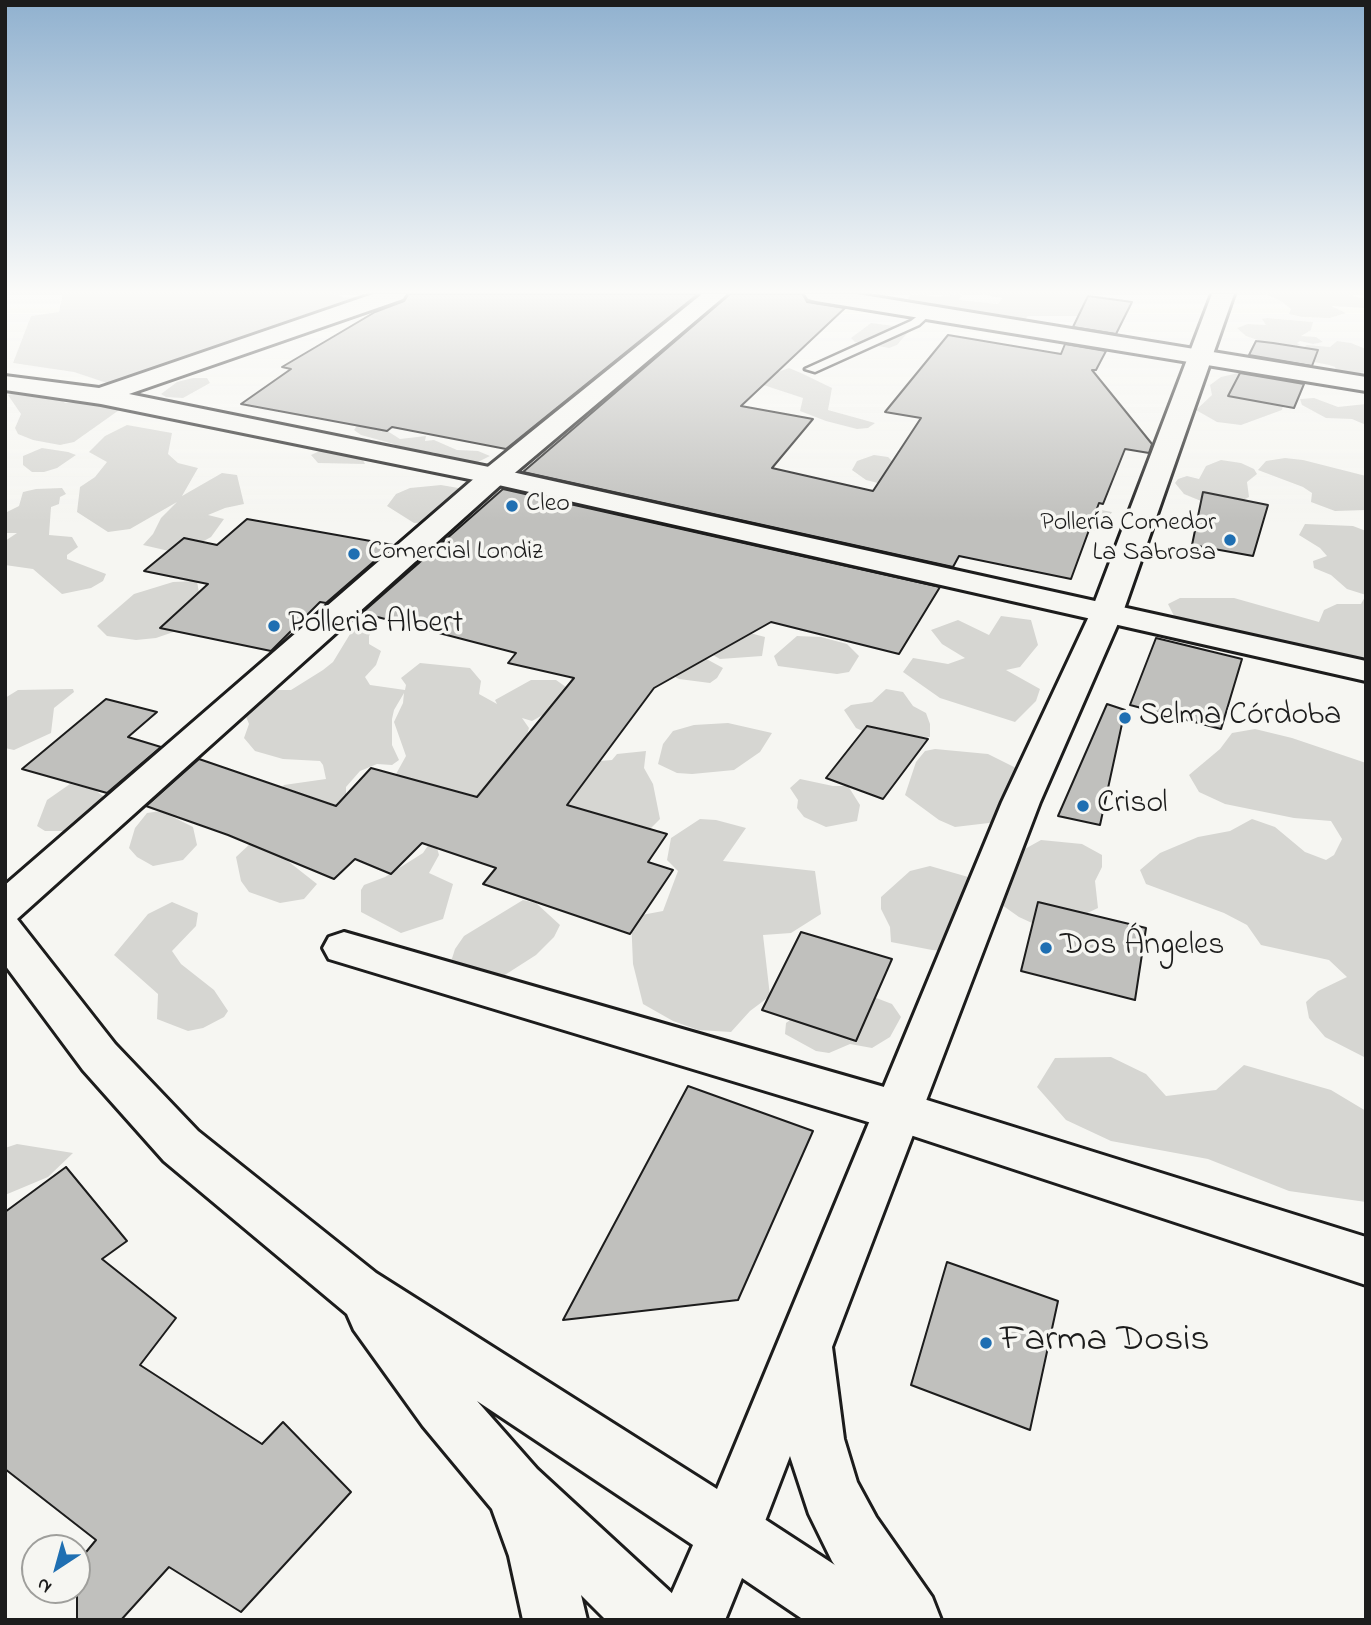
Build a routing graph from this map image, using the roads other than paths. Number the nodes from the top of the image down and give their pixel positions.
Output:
1 (176, 370) edge
2 (624, 370) edge
3 (1193, 370) edge
4 (1281, 370) edge
5 (5, 383) edge
6 (1366, 384) edge
7 (101, 396) junction
8 (494, 476) junction
9 (1107, 612) junction
10 (1366, 671) edge
11 (5, 908) edge
12 (5, 931) edge
13 (344, 948) dead end
14 (898, 1111) junction
15 (1366, 1261) edge
16 (357, 1291) junction
17 (804, 1347) junction
18 (516, 1490) junction
19 (730, 1533) junction
20 (555, 1620) edge
21 (653, 1620) edge
22 (692, 1620) edge
23 (861, 1620) edge
24 (909, 1620) edge

1 - 7 main road
2 - 8 main road
3 - 9 main road
4 - 6 main road
5 - 7 main road
7 - 8 main road
8 - 9 main road
8 - 11 main road
9 - 10 main road
9 - 14 main road
12 - 16 main road
13 - 14 main road
14 - 15 main road
14 - 17 main road
16 - 18 main road
16 - 19 main road
17 - 19 main road
17 - 24 main road
18 - 20 main road
18 - 21 main road
19 - 22 main road
19 - 23 main road

